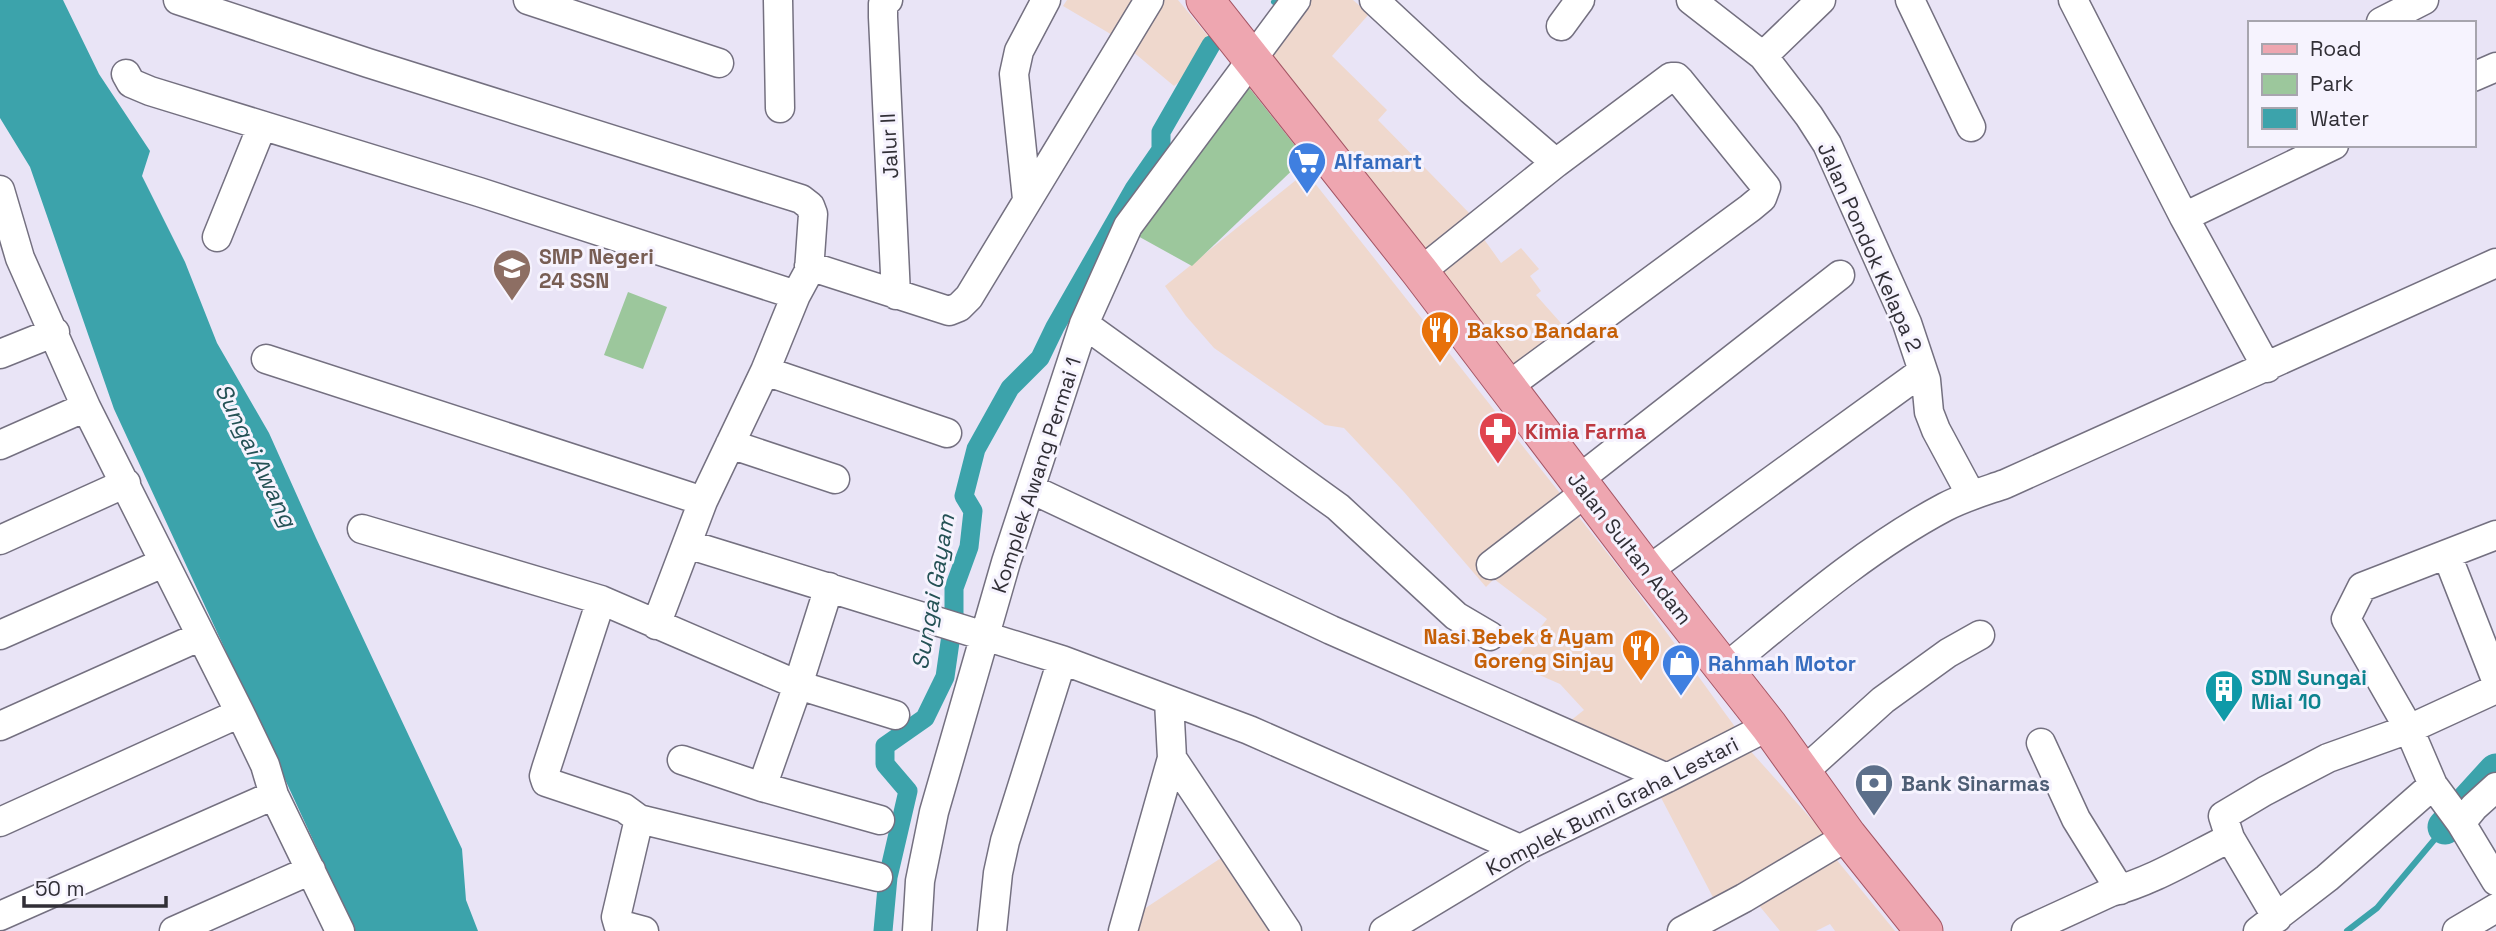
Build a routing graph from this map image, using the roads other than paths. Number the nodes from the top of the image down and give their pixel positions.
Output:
1 (178, 0) edge
2 (528, 0) edge
3 (778, 0) edge
4 (888, 0) edge
5 (1046, 0) edge
6 (1149, 0) edge
7 (1205, 0) edge
8 (1296, 0) edge
9 (1374, 0) edge
10 (1580, 0) edge
11 (1691, 0) edge
12 (1821, 0) edge
13 (1910, 0) edge
14 (2073, 0) edge
15 (2424, 0) edge
16 (2383, 21) edge
17 (1561, 26) dead end
18 (1763, 56) junction
19 (1251, 60) junction
20 (719, 63) dead end
21 (2496, 67) edge
22 (126, 74) dead end
23 (2475, 76) edge
24 (780, 108) dead end
25 (262, 126) junction
26 (1971, 127) dead end
27 (2330, 147) edge
28 (1556, 163) junction
29 (0, 190) edge
30 (1027, 199) junction
31 (2184, 217) junction
32 (217, 237) dead end
33 (10, 262) edge
34 (2496, 263) edge
35 (809, 266) junction
36 (1420, 272) junction
37 (1840, 275) dead end
38 (796, 295) junction
39 (896, 295) junction
40 (1084, 324) junction
41 (55, 332) junction
42 (0, 354) edge
43 (266, 359) dead end
44 (2267, 368) junction
45 (765, 371) junction
46 (1923, 371) junction
47 (1507, 387) junction
48 (86, 407) junction
49 (947, 433) dead end
50 (730, 444) junction
51 (0, 445) edge
52 (835, 479) dead end
53 (126, 483) junction
54 (1582, 486) junction
55 (1031, 489) junction
56 (1971, 495) junction
57 (704, 500) junction
58 (362, 529) dead end
59 (2496, 535) edge
60 (0, 540) edge
61 (687, 544) junction
62 (2447, 555) junction
63 (163, 563) junction
64 (1491, 565) dead end
65 (1647, 571) junction
66 (829, 587) junction
67 (601, 600) junction
68 (656, 625) junction
69 (963, 630) junction
70 (0, 635) edge
71 (1980, 635) dead end
72 (201, 636) junction
73 (1490, 636) dead end
74 (1062, 660) junction
75 (1724, 669) junction
76 (2496, 680) edge
77 (799, 685) junction
78 (2496, 689) edge
79 (1169, 701) junction
80 (240, 713) junction
81 (895, 715) dead end
82 (0, 726) edge
83 (1769, 726) junction
84 (2409, 729) junction
85 (2041, 743) dead end
86 (1172, 758) junction
87 (682, 760) dead end
88 (1802, 773) junction
89 (1667, 778) junction
90 (2433, 785) junction
91 (762, 787) junction
92 (2496, 787) edge
93 (274, 795) junction
94 (2457, 818) junction
95 (639, 819) junction
96 (880, 820) dead end
97 (0, 822) edge
98 (1848, 836) junction
99 (2230, 838) junction
100 (1520, 849) junction
101 (311, 870) junction
102 (878, 877) dead end
103 (2496, 881) edge
104 (2120, 890) junction
105 (2496, 908) edge
106 (0, 916) edge
107 (2268, 924) edge
108 (174, 931) edge
109 (340, 931) edge
110 (644, 931) edge
111 (917, 931) edge
112 (992, 931) edge
113 (1124, 931) edge
114 (1287, 931) edge
115 (1384, 931) edge
116 (1682, 931) edge
117 (1924, 931) edge
118 (2026, 931) edge
119 (2457, 931) edge

1 - 35 street
2 - 20 street
3 - 24 street
4 - 39 street, Jalur II
5 - 30 street
6 - 30 street
7 - 19 main road, Jalan Sultan Adam
8 - 19 street, Komplek Awang Permai 1
9 - 28 street
10 - 17 street
11 - 18 street, Jalan Pondok Kelapa 2
12 - 18 street
13 - 26 street
14 - 31 street
15 - 16 street
18 - 46 street, Jalan Pondok Kelapa 2
19 - 36 main road, Jalan Sultan Adam
19 - 40 street, Komplek Awang Permai 1
21 - 23 street
22 - 25 street
25 - 32 street
25 - 38 street
27 - 31 street
28 - 36 street
28 - 47 street
29 - 33 street
30 - 39 street
31 - 44 street
33 - 41 street
34 - 44 street
35 - 38 street
35 - 39 street
36 - 47 main road, Jalan Sultan Adam
37 - 54 street
38 - 45 street
40 - 55 street, Komplek Awang Permai 1
40 - 73 street
41 - 42 street
41 - 48 street
43 - 57 street
44 - 56 street
45 - 49 street
45 - 50 street
46 - 56 street, Jalan Pondok Kelapa 2
46 - 65 street
47 - 54 main road, Jalan Sultan Adam
48 - 51 street
48 - 53 street
50 - 52 street
50 - 57 street
53 - 60 street
53 - 63 street
54 - 64 street
54 - 65 main road, Jalan Sultan Adam
55 - 69 street, Komplek Awang Permai 1
55 - 89 street
56 - 75 street
57 - 61 street
58 - 67 street
59 - 62 street
61 - 66 street
61 - 68 street
62 - 76 street
62 - 84 street
63 - 70 street
63 - 72 street
65 - 75 main road, Jalan Sultan Adam
66 - 69 street
66 - 77 street
67 - 68 street
67 - 95 street
68 - 77 street
69 - 74 street
69 - 111 street, Komplek Awang Permai 1
71 - 88 street
72 - 80 street
72 - 82 street
74 - 79 street
74 - 112 street
75 - 83 main road, Jalan Sultan Adam
77 - 81 street
77 - 91 street
78 - 84 street
79 - 86 street
79 - 100 street
80 - 93 street
80 - 97 street
83 - 88 main road, Jalan Sultan Adam
83 - 89 street, Komplek Bumi Graha Lestari
84 - 90 street
84 - 99 street
85 - 104 street
86 - 113 street
86 - 114 street
87 - 91 street
88 - 98 main road, Jalan Sultan Adam
89 - 100 street, Komplek Bumi Graha Lestari
90 - 94 street
90 - 107 street
91 - 96 street
92 - 94 street
93 - 101 street
93 - 106 street
94 - 103 street
95 - 102 street
95 - 110 street
98 - 116 street
98 - 117 main road, Jalan Sultan Adam
99 - 104 street
99 - 107 street
100 - 115 street, Komplek Bumi Graha Lestari
101 - 108 street
101 - 109 street
104 - 118 street
105 - 119 street

